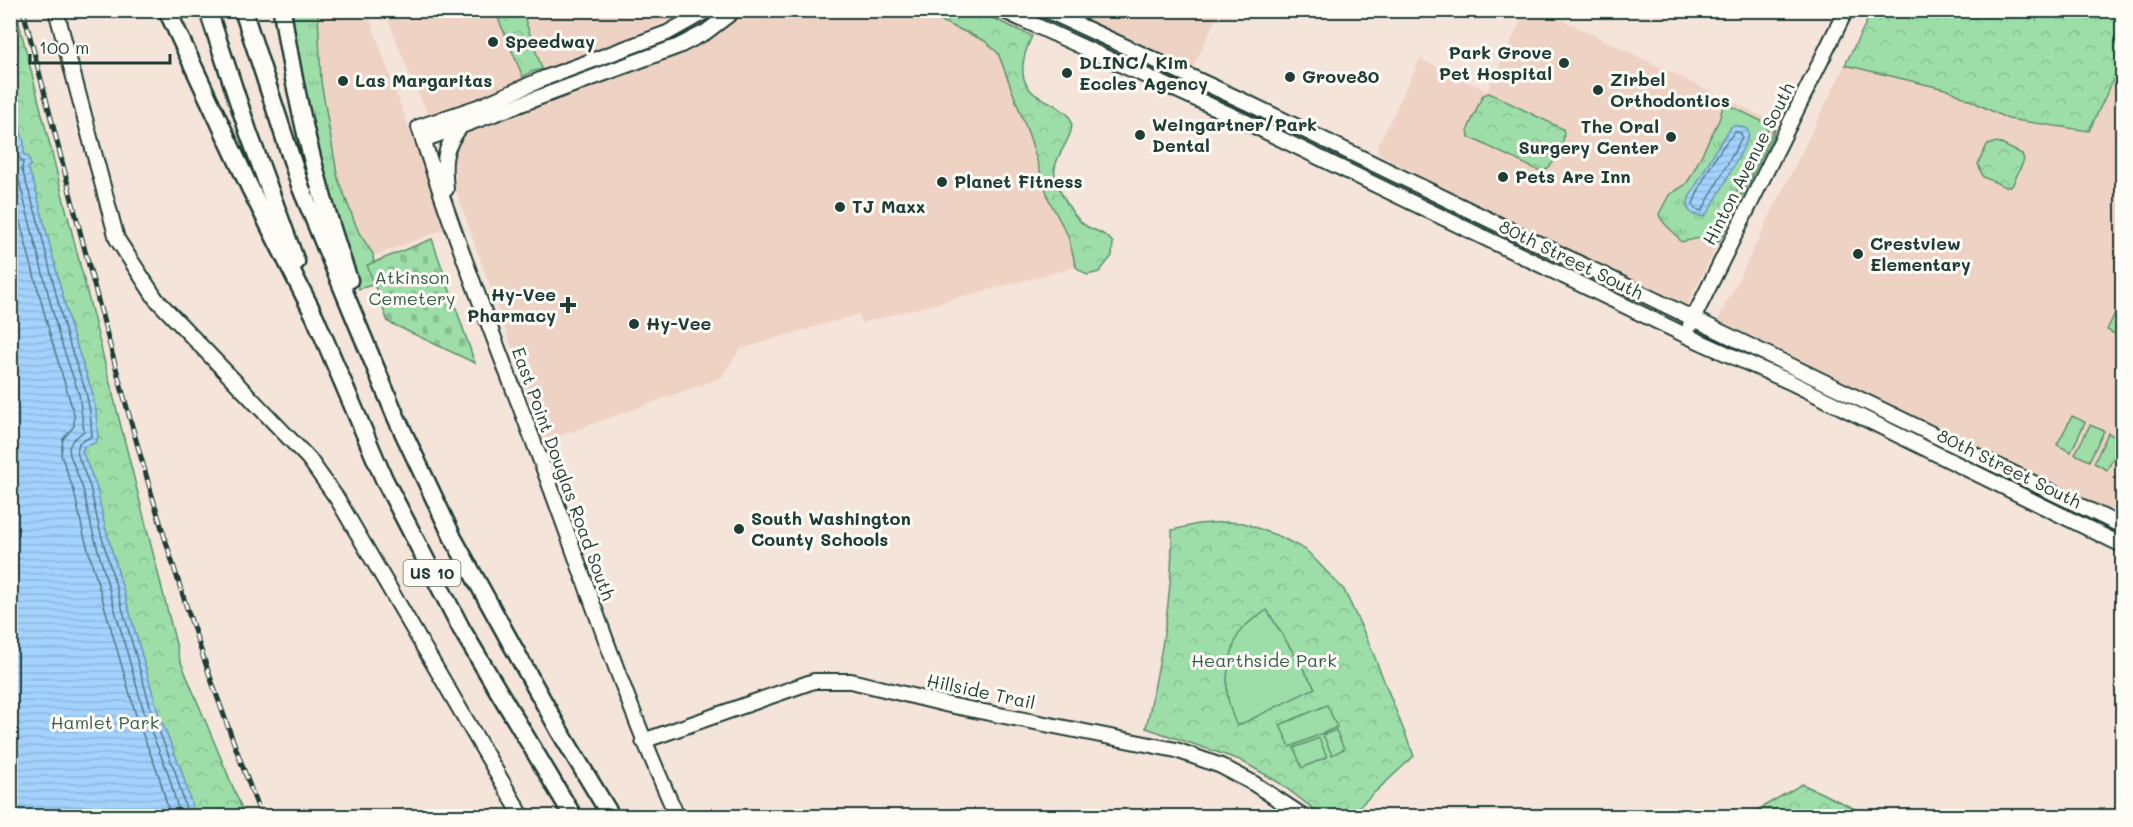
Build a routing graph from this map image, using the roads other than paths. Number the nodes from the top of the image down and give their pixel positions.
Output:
1 (56, 10) edge
2 (167, 10) edge
3 (208, 10) edge
4 (243, 10) edge
5 (282, 10) edge
6 (708, 10) edge
7 (735, 10) edge
8 (1002, 10) edge
9 (1046, 10) edge
10 (1846, 10) edge
11 (462, 125) junction
12 (421, 134) junction
13 (449, 212) junction
14 (315, 317) junction
15 (1692, 318) junction
16 (1685, 335) junction
17 (396, 417) junction
18 (2122, 526) edge
19 (2122, 544) edge
20 (643, 741) junction
21 (522, 816) edge
22 (573, 816) edge
23 (611, 816) edge
24 (677, 816) edge
25 (1303, 816) edge

1 - 21 street
2 - 14 highway
3 - 14 highway, US 10
4 - 17 highway, US 10
5 - 17 highway
6 - 12 street
7 - 11 street
8 - 16 street, 80th Street South
9 - 15 street, 80th Street South
10 - 15 street, Hinton Avenue South
11 - 12 street
11 - 13 street
12 - 13 street, East Point Douglas Road South
13 - 20 street, East Point Douglas Road South
14 - 22 highway, US 10
15 - 16 street, Hinton Avenue South
15 - 18 street, 80th Street South
16 - 19 street, 80th Street South
17 - 23 highway, US 10
20 - 24 street, East Point Douglas Road South
20 - 25 street, Hillside Trail

